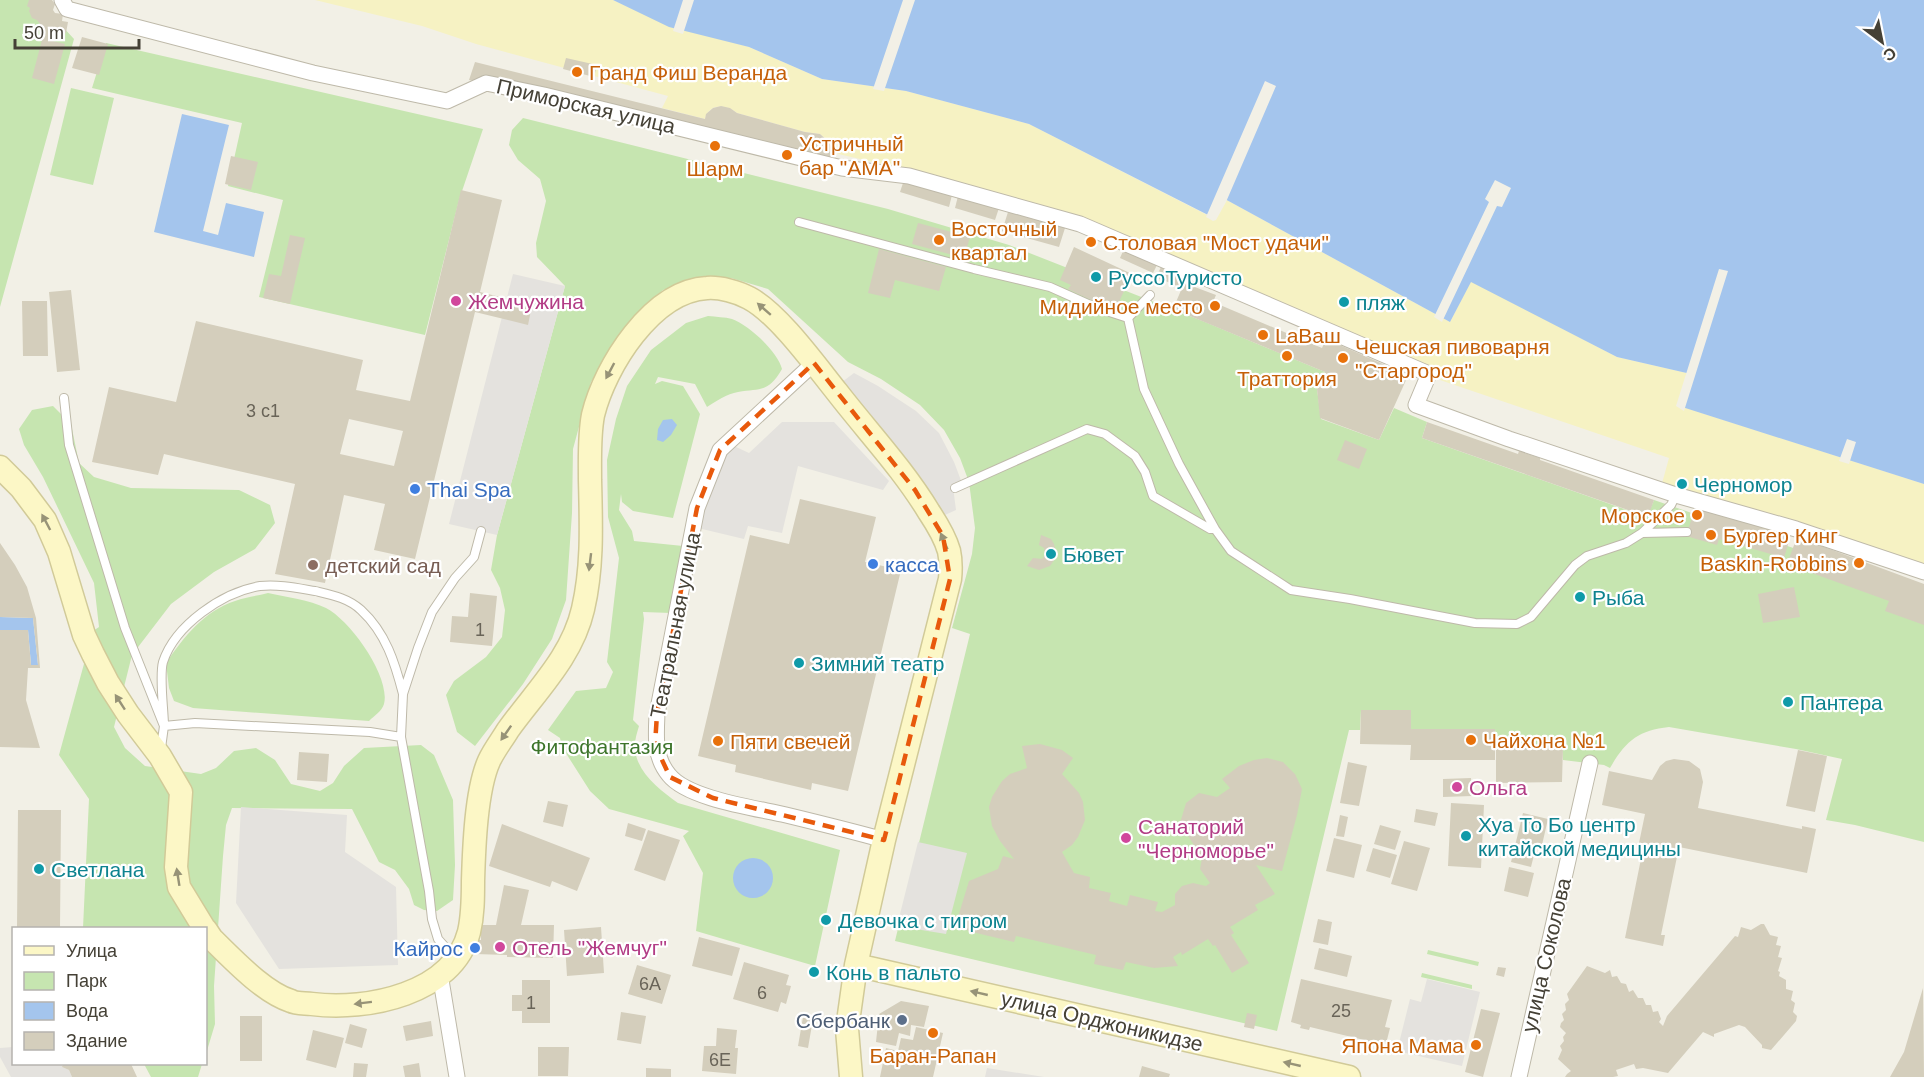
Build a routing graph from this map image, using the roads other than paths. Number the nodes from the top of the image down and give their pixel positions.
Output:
1 (63, 0) edge
2 (799, 222) dead end
3 (1150, 296) dead end
4 (1128, 318) junction
5 (809, 357) junction
6 (64, 398) dead end
7 (0, 467) edge
8 (955, 488) dead end
9 (1676, 495) junction
10 (1215, 529) junction
11 (481, 531) dead end
12 (1687, 532) dead end
13 (1642, 533) junction
14 (1924, 572) edge
15 (404, 694) junction
16 (164, 726) junction
17 (401, 737) junction
18 (160, 756) junction
19 (1590, 763) dead end
20 (884, 840) junction
21 (204, 927) edge
22 (207, 932) edge
23 (458, 954) junction
24 (856, 965) junction
25 (440, 974) junction
26 (457, 1077) edge
27 (851, 1077) edge
28 (1349, 1077) edge
29 (1519, 1077) edge

1 - 9 street, Приморская улица
2 - 4 lane
3 - 4 lane
4 - 10 lane
20 -> 5 main road
5 - 20 street, Театральная улица
5 -> 23 main road
6 - 16 lane
18 -> 7 main road
8 - 10 lane
9 - 13 lane
9 - 14 street
10 - 13 lane
11 - 15 lane
12 - 13 lane
15 - 16 lane
15 - 17 lane
16 - 17 lane
16 - 18 lane
17 - 23 lane
21 -> 18 main road
19 - 29 street, улица Соколова
20 - 24 main road
25 -> 22 main road
23 - 25 main road
24 - 27 main road
28 -> 24 main road, улица Орджоникидзе
25 - 26 street

